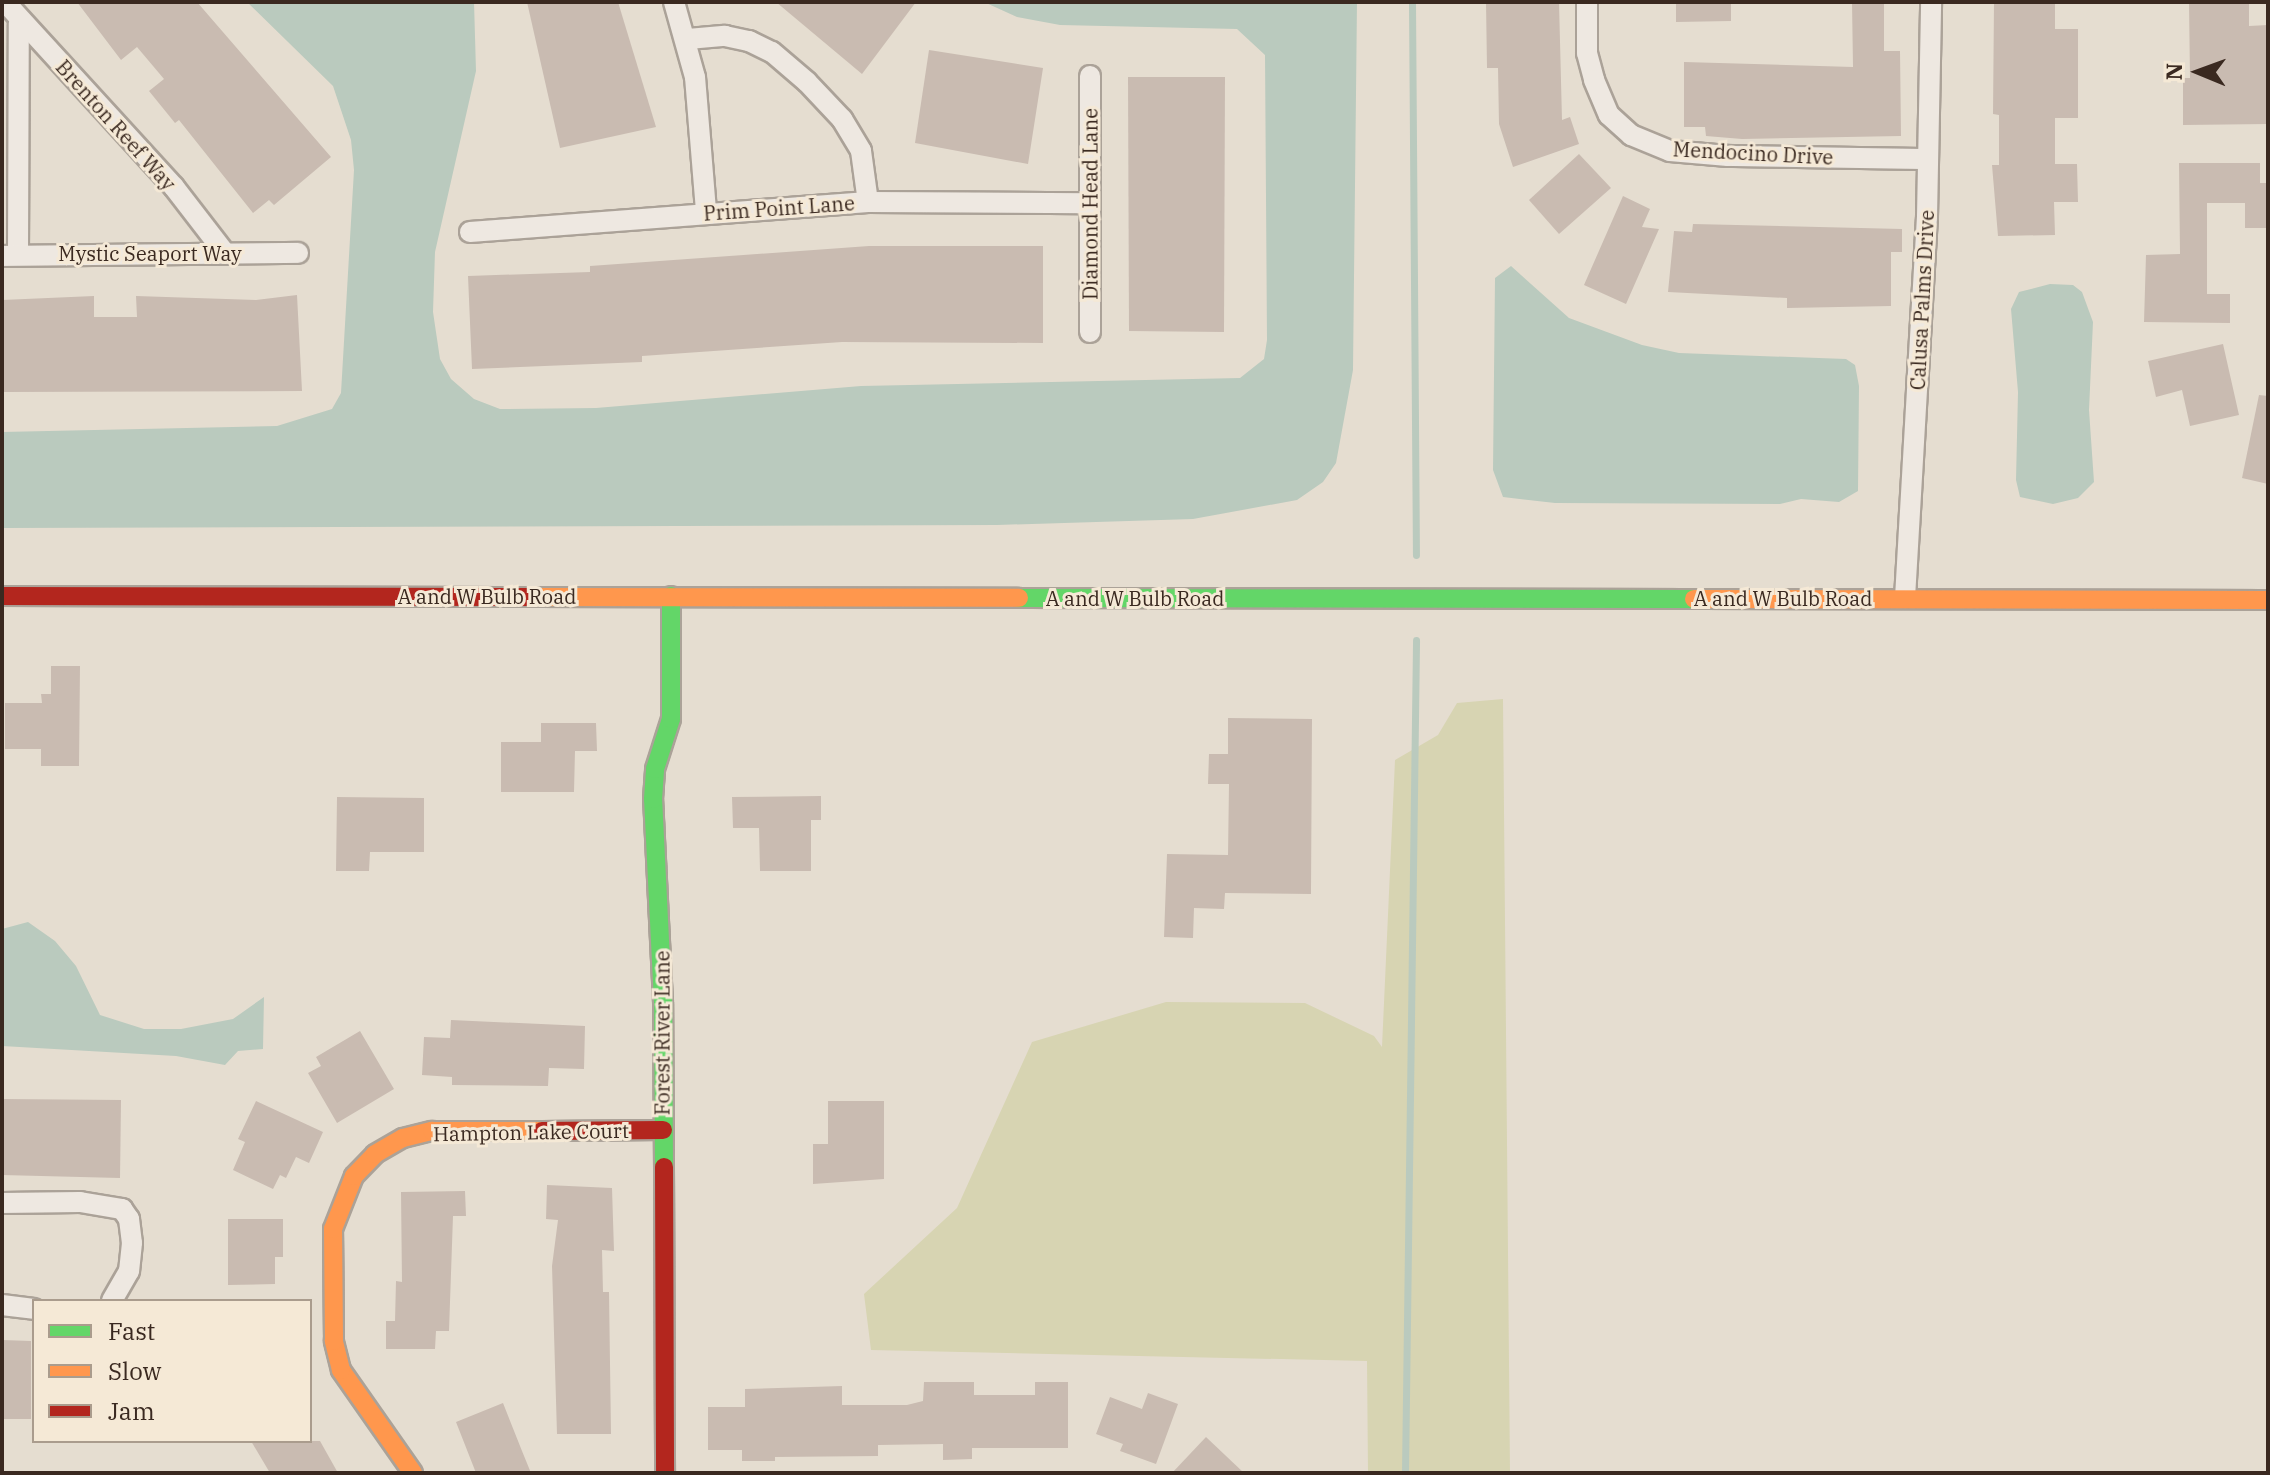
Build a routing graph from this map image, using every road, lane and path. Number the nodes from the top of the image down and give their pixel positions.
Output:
1 (5, 2) edge
2 (674, 2) edge
3 (1587, 2) edge
4 (1931, 2) edge
5 (19, 23) junction
6 (688, 39) junction
7 (1090, 76) dead end
8 (1928, 159) junction
9 (868, 202) junction
10 (1088, 203) junction
11 (706, 212) junction
12 (470, 232) dead end
13 (224, 252) junction
14 (298, 253) dead end
15 (10, 255) edge
16 (1090, 332) dead end
17 (2, 596) edge
18 (671, 596) junction
19 (1905, 598) junction
20 (2268, 600) edge
21 (663, 1130) junction
22 (2, 1203) edge
23 (113, 1299) edge
24 (2, 1305) edge
25 (32, 1309) edge
26 (413, 1473) edge
27 (665, 1473) edge

1 - 5 street, Brenton Reef Way
2 - 6 street
3 - 8 street, Mendocino Drive
4 - 8 street, Calusa Palms Drive
5 - 13 street, Brenton Reef Way
5 - 15 street
6 - 9 street
6 - 11 street
7 - 10 street, Diamond Head Lane
8 - 19 street, Calusa Palms Drive
9 - 10 street, Prim Point Lane
9 - 11 street, Prim Point Lane
10 - 16 street, Diamond Head Lane
11 - 12 street, Prim Point Lane
13 - 14 street, Mystic Seaport Way
13 - 15 street, Mystic Seaport Way
17 - 18 street, A and W Bulb Road
18 - 19 street, A and W Bulb Road
18 - 21 street, Forest River Lane
19 - 20 street, A and W Bulb Road
21 - 26 street, Hampton Lake Court
21 - 27 street, Forest River Lane
22 - 23 street
24 - 25 street

